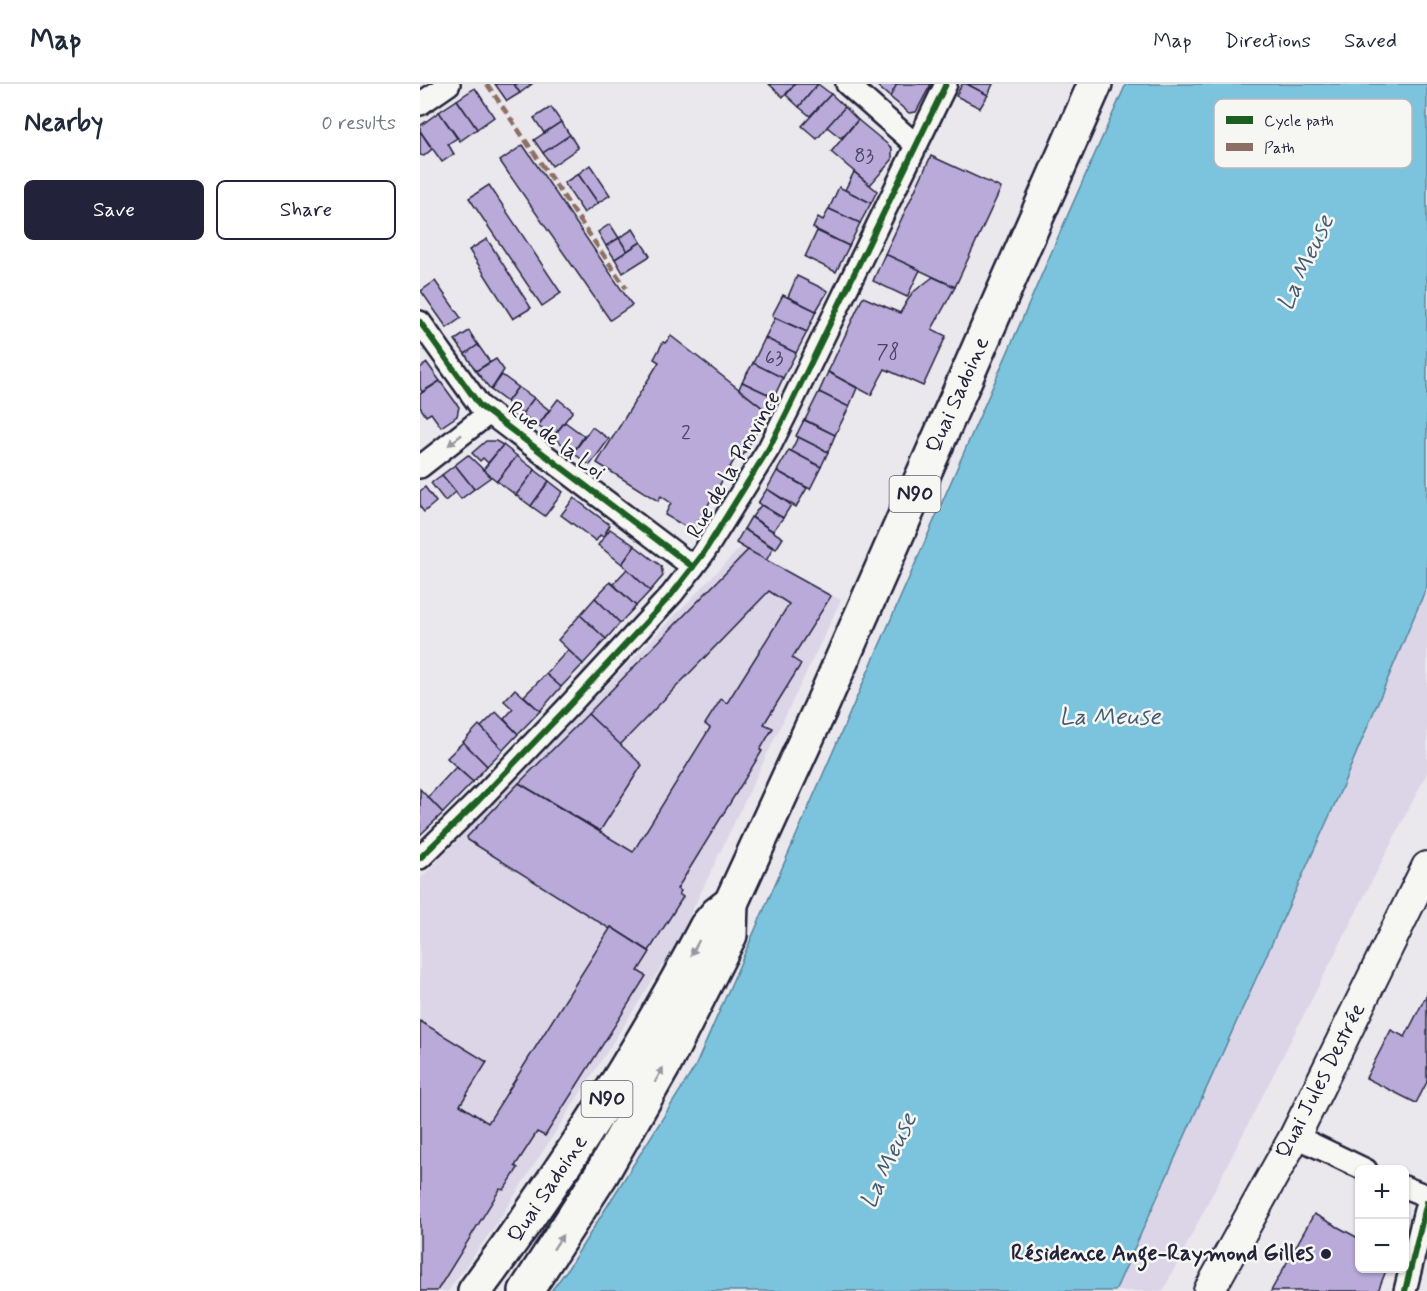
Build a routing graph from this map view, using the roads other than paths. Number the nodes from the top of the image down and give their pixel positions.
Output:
1 (449, 84) edge
2 (847, 84) edge
3 (946, 84) edge
4 (1095, 84) edge
5 (420, 104) edge
6 (916, 145) junction
7 (420, 322) edge
8 (489, 413) junction
9 (420, 467) edge
10 (693, 567) junction
11 (420, 858) edge
12 (1427, 867) edge
13 (731, 903) junction
14 (1295, 1136) junction
15 (1356, 1165) edge
16 (1409, 1189) edge
17 (1427, 1196) edge
18 (1427, 1202) edge
19 (476, 1291) edge
20 (526, 1291) edge
21 (1209, 1291) edge
22 (1405, 1291) edge

1 - 5 street
2 - 6 street
3 - 6 street, Rue de la Province
4 - 13 main road, Quai Sadoine / N90
6 - 10 street, Rue de la Province
7 - 8 street, Rue de la Loi
8 -> 9 street
8 - 10 street, Rue de la Loi
10 - 11 street, Rue de la Province
12 - 14 main road, Quai Jules Destrée
13 -> 19 main road, Quai Sadoine / N90
20 -> 13 main road, Quai Sadoine / N90
14 - 15 street
14 - 21 main road, Quai Jules Destrée
16 - 17 street
18 - 22 street

